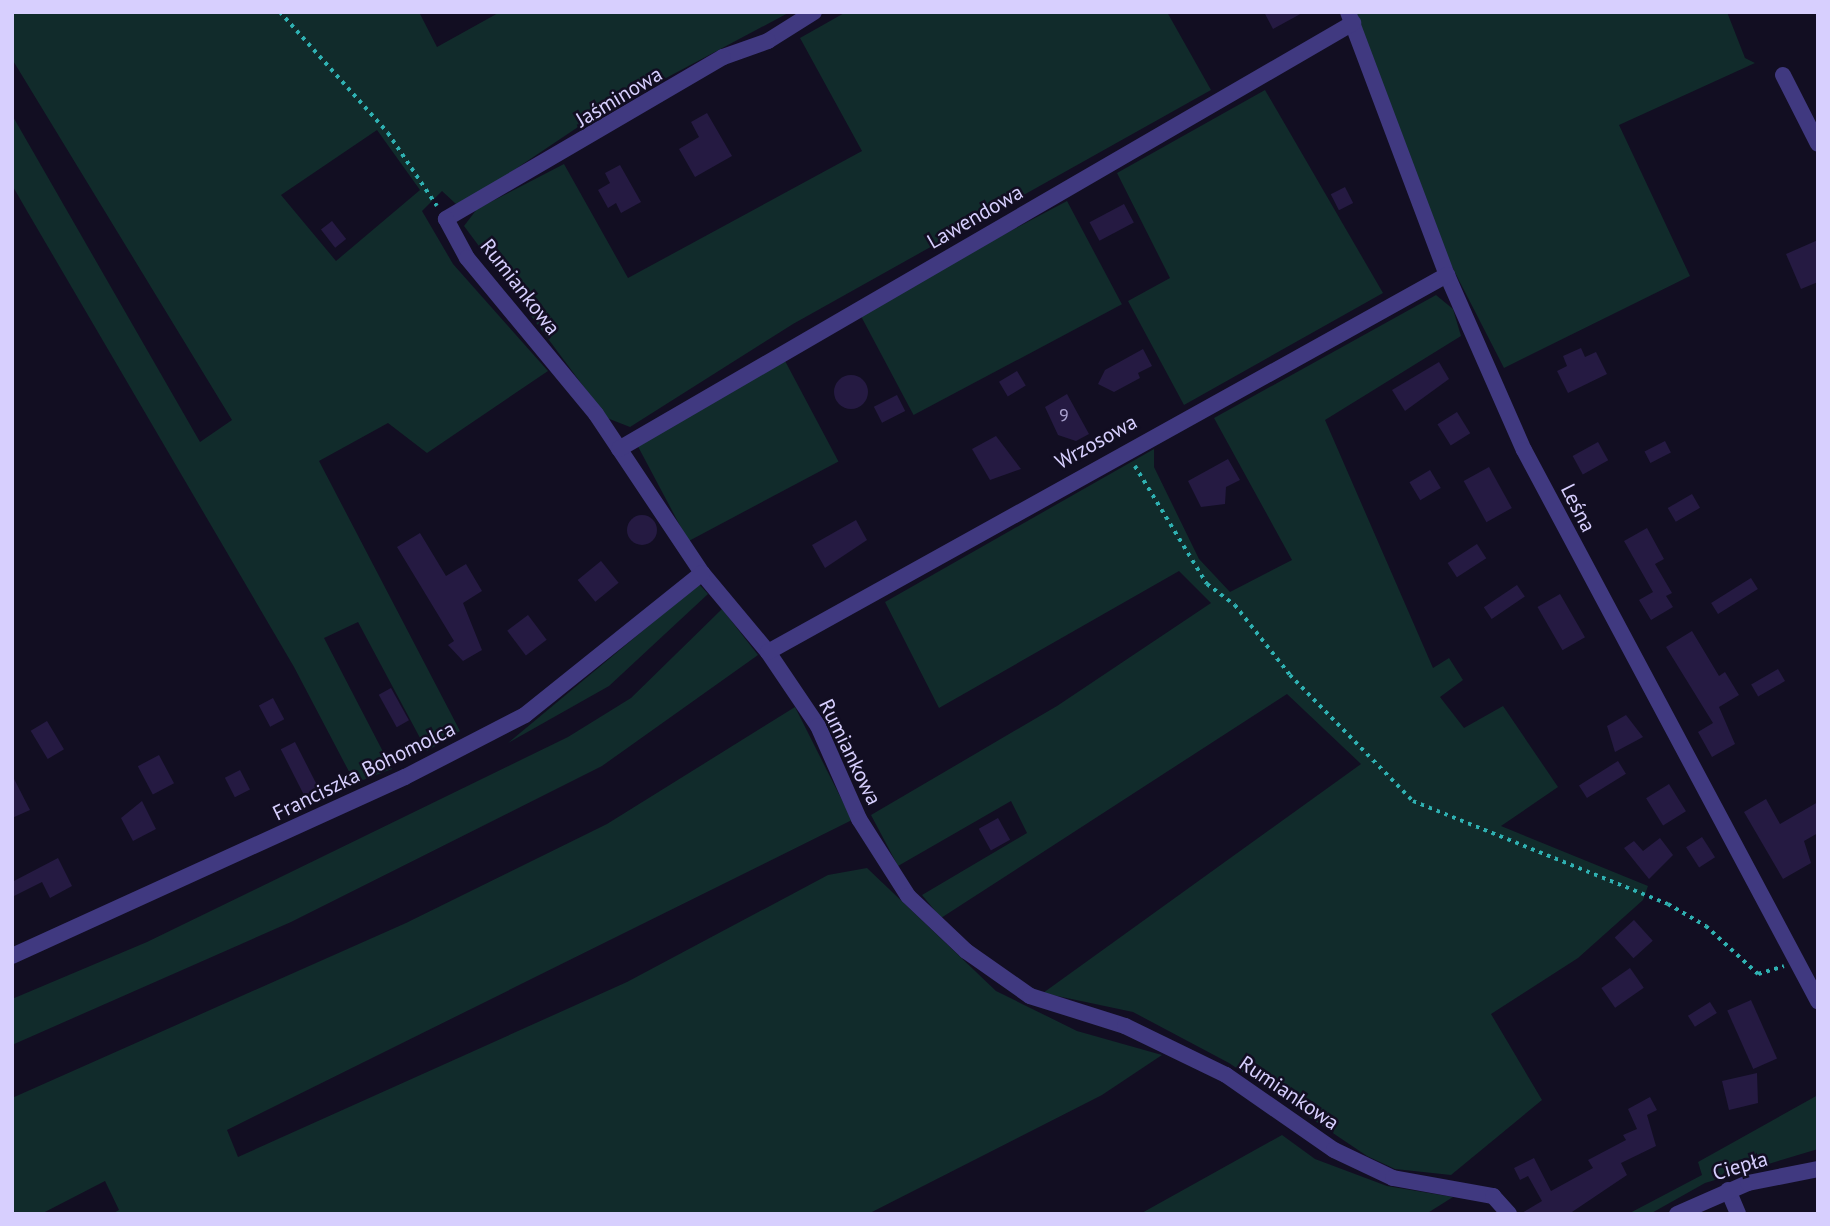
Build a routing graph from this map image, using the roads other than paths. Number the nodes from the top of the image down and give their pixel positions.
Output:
1 (814, 12) edge
2 (1351, 18) edge
3 (1783, 75) dead end
4 (1818, 144) edge
5 (446, 219) joint
6 (1447, 275) junction
7 (619, 449) junction
8 (702, 573) junction
9 (768, 652) junction
10 (12, 956) edge
11 (1818, 1001) edge
12 (1818, 1169) edge
13 (1727, 1190) junction
14 (1508, 1214) edge
15 (1677, 1214) edge
16 (1738, 1214) edge

1 - 5 street, Jaśminowa
2 - 6 street, Leśna
2 - 7 street, Lawendowa
3 - 4 street
5 - 7 street, Rumiankowa
6 - 9 street, Wrzosowa
6 - 11 street, Leśna
7 - 8 street, Rumiankowa
8 - 9 street, Rumiankowa
8 - 10 street, Franciszka Bohomolca
9 - 14 street, Rumiankowa
12 - 13 street, Ciepła
13 - 15 street, Ciepła
13 - 16 street

